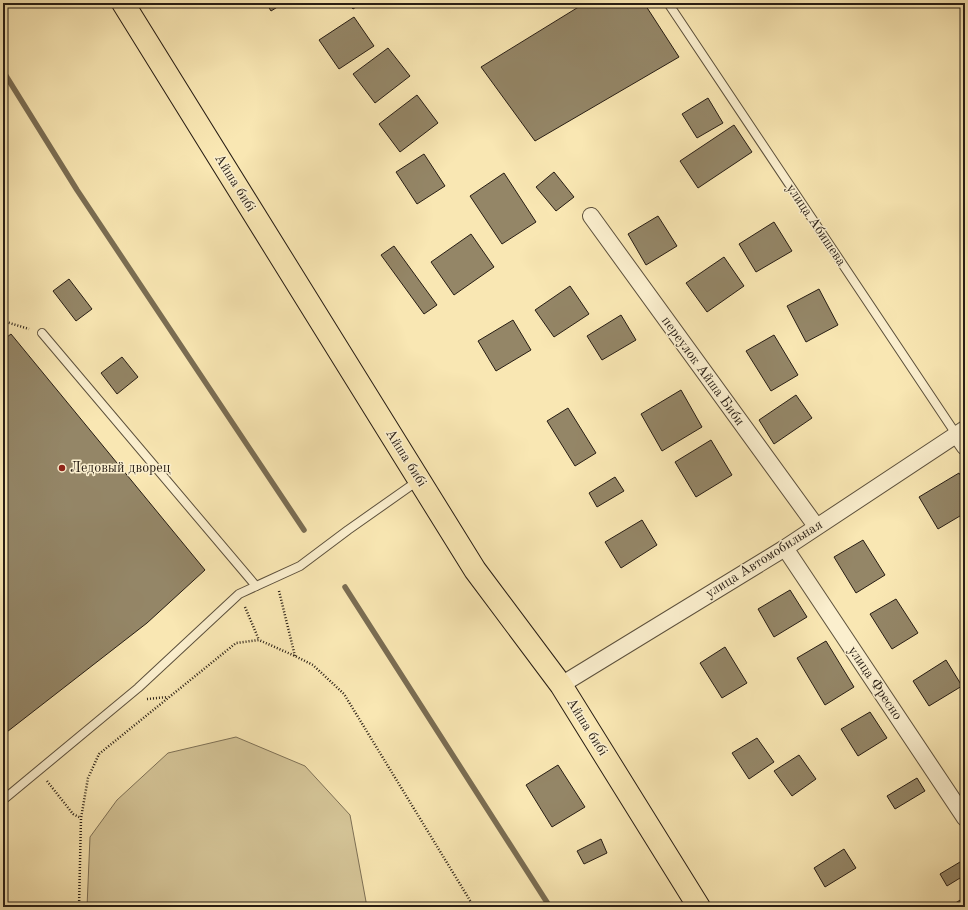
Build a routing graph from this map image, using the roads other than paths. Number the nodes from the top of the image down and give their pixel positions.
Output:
1 (123, 3) edge
2 (668, 3) edge
3 (591, 216) dead end
4 (42, 333) road end
5 (962, 437) edge
6 (420, 480) junction
7 (816, 526) junction
8 (785, 548) junction
9 (256, 586) junction
10 (561, 685) junction
11 (3, 800) edge
12 (965, 818) edge
13 (699, 907) edge

1 - 6 main road, Айша бибі
2 - 5 lane, улица Абишева
3 - 7 street, переулок Айша Биби
4 - 9 lane
5 - 7 street, улица Автомобильная
6 - 9 lane
6 - 10 main road, Айша бибі
7 - 8 street, улица Автомобильная
8 - 10 street, улица Автомобильная
8 - 12 street, улица Фресно
9 - 11 lane
10 - 13 main road, Айша бибі

